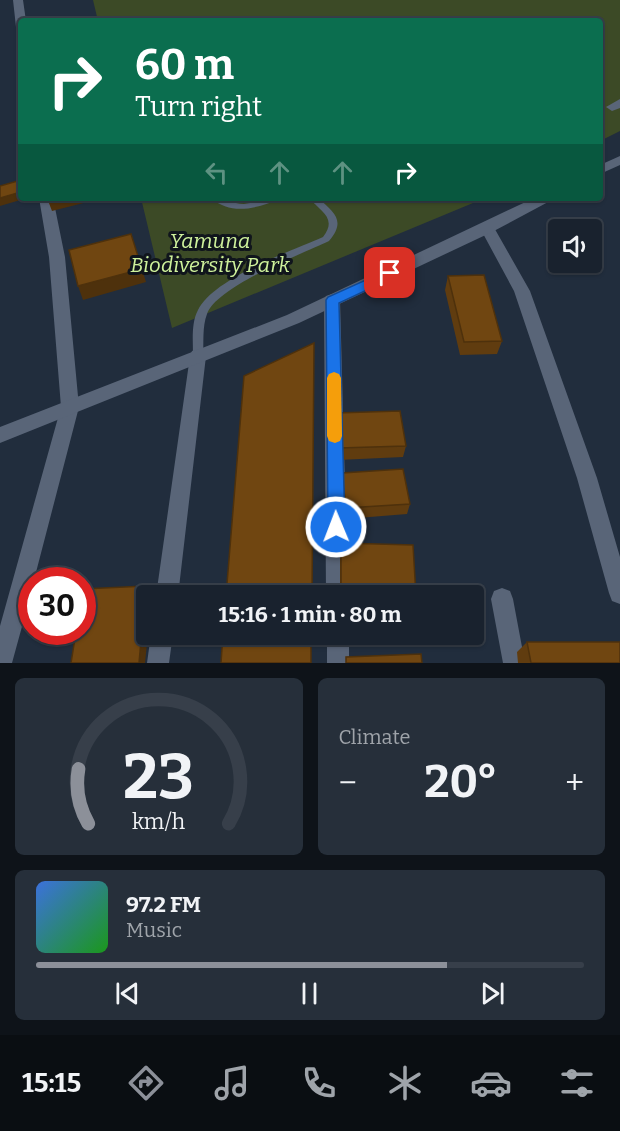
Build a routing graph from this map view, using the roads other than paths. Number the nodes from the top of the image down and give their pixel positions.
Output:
1 (18, 0) edge
2 (20, 18) edge
3 (620, 160) edge
4 (603, 168) edge
5 (47, 201) edge
6 (222, 201) edge
7 (266, 201) edge
8 (316, 201) edge
9 (539, 201) edge
10 (487, 228) junction
11 (332, 300) junction
12 (198, 356) junction
13 (70, 407) junction
14 (0, 435) edge
15 (168, 585) edge
16 (337, 585) edge
17 (620, 593) edge
18 (502, 598) dead end
19 (160, 645) edge
20 (338, 645) edge
21 (1, 663) edge
22 (158, 663) edge
23 (338, 663) edge
24 (514, 663) edge

1 - 2 street
3 - 4 street
5 - 13 street
6 - 7 lane
8 - 12 lane
9 - 10 street
10 - 11 street
10 - 17 street
11 - 12 street
11 - 16 street
12 - 13 street
12 - 15 street
13 - 14 street
13 - 21 street
18 - 24 street
19 - 22 street
20 - 23 street

